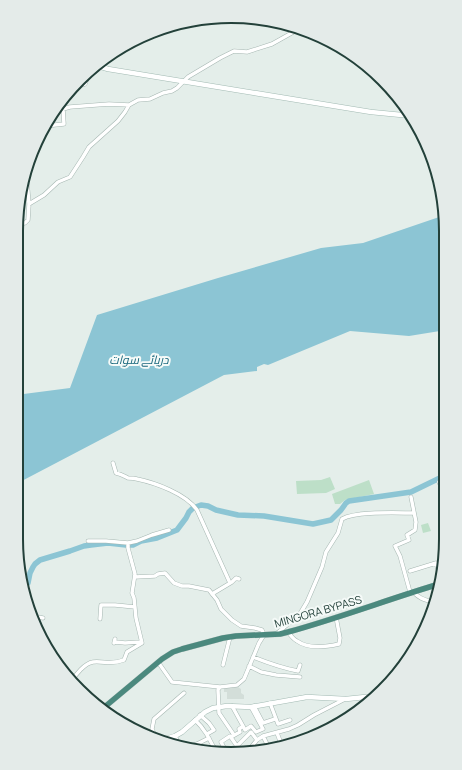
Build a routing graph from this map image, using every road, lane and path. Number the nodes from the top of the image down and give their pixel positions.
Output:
1 (292, 32) edge
2 (102, 67) edge
3 (183, 82) junction
4 (129, 105) junction
5 (62, 109) edge
6 (62, 109) edge
7 (404, 115) edge
8 (52, 125) edge
9 (28, 187) edge
10 (29, 204) junction
11 (23, 223) edge
12 (113, 463) dead end
13 (411, 497) dead end
14 (414, 513) junction
15 (169, 530) dead end
16 (88, 541) dead end
17 (128, 543) junction
18 (437, 566) edge
19 (410, 571) dead end
20 (135, 577) junction
21 (239, 579) dead end
22 (230, 583) junction
23 (434, 586) edge
24 (411, 592) junction
25 (212, 594) junction
26 (429, 601) edge
27 (135, 607) junction
28 (38, 617) edge
29 (336, 617) junction
30 (43, 618) dead end
31 (100, 618) dead end
32 (288, 632) junction
33 (276, 634) junction
34 (264, 635) junction
35 (230, 637) junction
36 (115, 639) dead end
37 (140, 642) dead end
38 (253, 657) junction
39 (158, 662) junction
40 (223, 665) dead end
41 (300, 665) dead end
42 (249, 666) junction
43 (300, 676) dead end
44 (76, 677) edge
45 (220, 687) junction
46 (184, 693) dead end
47 (366, 697) edge
48 (346, 699) junction
49 (270, 703) junction
50 (106, 706) edge
51 (232, 706) junction
52 (252, 706) junction
53 (220, 707) junction
54 (200, 715) junction
55 (275, 719) junction
56 (195, 720) junction
57 (290, 720) dead end
58 (243, 726) junction
59 (153, 732) edge
60 (278, 733) junction
61 (175, 736) junction
62 (208, 736) junction
63 (232, 736) junction
64 (263, 736) junction
65 (170, 738) edge
66 (177, 740) edge
67 (257, 740) junction
68 (280, 741) edge
69 (196, 744) edge
70 (267, 744) edge
71 (237, 746) joint
72 (253, 746) edge
73 (214, 747) edge
74 (224, 747) edge

1 - 3 street
2 - 3 main road
3 - 4 street
3 - 7 main road
4 - 5 street
4 - 10 street
6 - 8 street
9 - 10 street
10 - 11 street
12 - 22 street
13 - 14 street
14 - 24 street
14 - 33 street
15 - 17 street
16 - 17 street
17 - 20 street
18 - 19 street
20 - 25 street
20 - 27 street
21 - 22 street
22 - 25 street
23 - 24 highway, MINGORA BYPASS
24 - 26 street
24 - 29 highway, MINGORA BYPASS
25 - 34 street
27 - 31 street
27 - 44 street
28 - 30 street
29 - 32 highway, MINGORA BYPASS
29 - 32 street
32 - 33 highway, MINGORA BYPASS
33 - 34 highway, MINGORA BYPASS
34 - 35 highway, MINGORA BYPASS
34 - 38 street
35 - 39 highway, MINGORA BYPASS
35 - 40 street
36 - 37 street
38 - 41 street
38 - 42 street
39 - 45 street
39 - 50 highway, MINGORA BYPASS
42 - 43 street
42 - 45 street
45 - 53 street
46 - 59 street
47 - 48 main road
48 - 49 main road
48 - 60 street
49 - 52 main road
49 - 55 street
51 - 52 main road
51 - 53 main road
51 - 58 street
52 - 55 street
52 - 58 street
53 - 54 main road
53 - 63 street
54 - 56 main road
54 - 62 street
55 - 57 street
56 - 61 main road
56 - 62 street
58 - 63 street
60 - 64 street
60 - 68 street
61 - 65 main road
61 - 66 street
62 - 69 street
62 - 73 street
63 - 71 street
63 - 74 street
64 - 67 street
64 - 70 street
67 - 71 street
67 - 72 street

